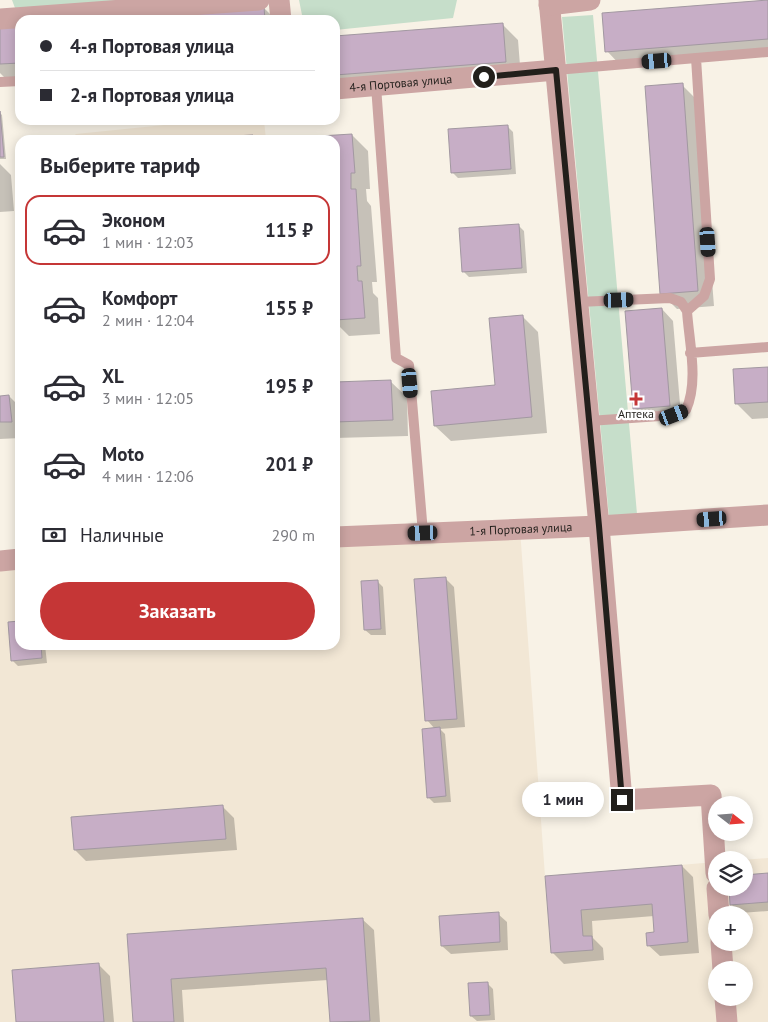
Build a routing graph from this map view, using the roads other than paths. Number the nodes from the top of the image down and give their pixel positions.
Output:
1 (259, 0) edge
2 (279, 0) edge
3 (590, 0) edge
4 (549, 2) edge
5 (55, 15) edge
6 (280, 15) edge
7 (15, 18) edge
8 (0, 19) edge
9 (768, 52) edge
10 (696, 58) junction
11 (556, 70) junction
12 (15, 81) edge
13 (0, 82) edge
14 (376, 86) junction
15 (340, 89) edge
16 (578, 302) junction
17 (687, 311) junction
18 (768, 347) edge
19 (690, 353) junction
20 (589, 421) junction
21 (768, 515) edge
22 (599, 526) junction
23 (423, 533) junction
24 (340, 537) edge
25 (15, 560) edge
26 (0, 561) edge
27 (715, 851) edge
28 (726, 1006) edge
29 (727, 1022) edge

1 - 5 street
2 - 6 street
3 - 4 street
4 - 11 street
7 - 8 street
9 - 10 lane
10 - 11 lane
10 - 17 lane
11 - 14 street, 4-я Портовая улица
11 - 16 street
12 - 13 lane
14 - 15 street, 4-я Портовая улица
14 - 23 lane
16 - 17 lane
16 - 20 street
17 - 19 lane
18 - 19 lane
19 - 20 lane
20 - 22 street
21 - 22 street, 1-я Портовая улица
22 - 23 street, 1-я Портовая улица
22 - 27 street
23 - 24 street, 1-я Портовая улица
25 - 26 street
28 - 29 street

